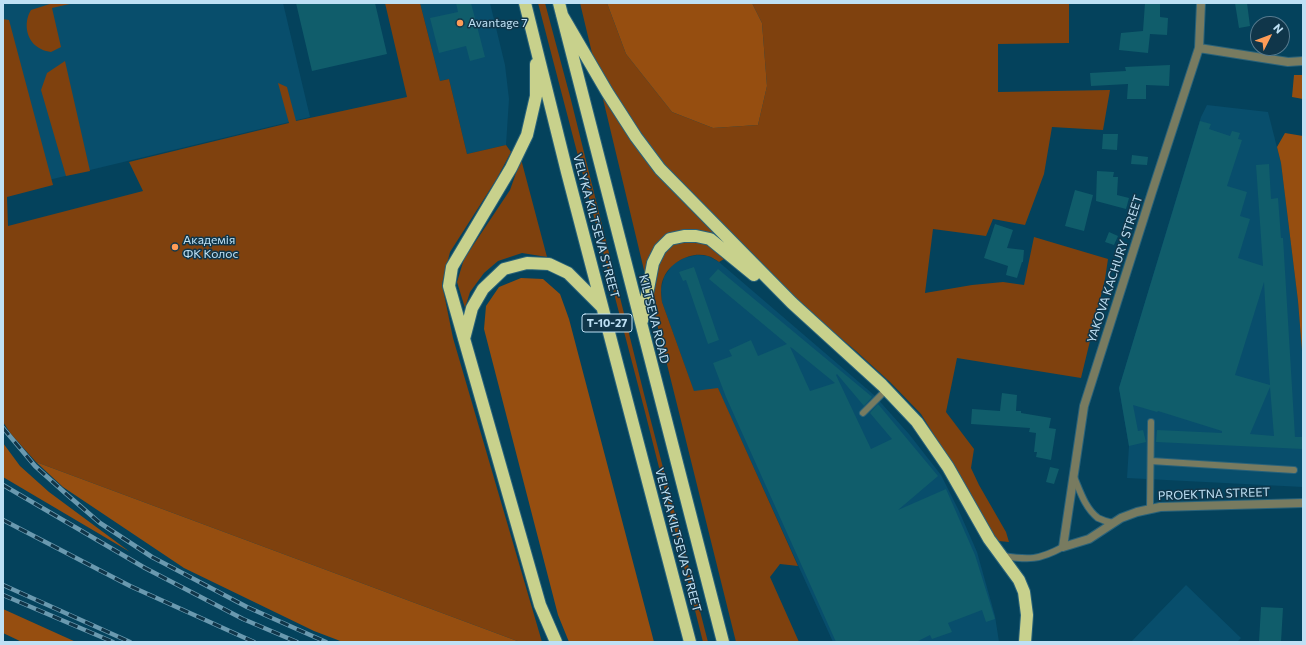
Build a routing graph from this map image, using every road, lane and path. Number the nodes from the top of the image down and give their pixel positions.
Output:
1 (525, 3) edge
2 (1201, 3) edge
3 (561, 9) edge
4 (536, 47) junction
5 (1199, 48) junction
6 (1303, 61) edge
7 (792, 303) junction
8 (603, 308) junction
9 (641, 325) junction
10 (464, 340) junction
11 (887, 389) junction
12 (863, 413) dead end
13 (1151, 422) dead end
14 (1151, 461) junction
15 (1294, 470) dead end
16 (1074, 475) junction
17 (1303, 503) edge
18 (1150, 509) junction
19 (1113, 523) junction
20 (1063, 547) junction
21 (1001, 556) junction
22 (556, 642) edge
23 (690, 642) edge
24 (723, 642) edge
25 (1025, 642) edge

1 - 4 highway, VELYKA KILTSEVA STREET / Т-10-27
2 - 5 street, YAKOVA KACHURY STREET
3 - 7 highway
3 - 9 highway, KILTSEVA ROAD / Т-10-27
4 - 8 highway, VELYKA KILTSEVA STREET / Т-10-27
4 - 10 highway
5 - 6 street
5 - 16 street, YAKOVA KACHURY STREET
7 - 9 highway
7 - 11 highway
8 - 10 highway
8 - 23 highway, VELYKA KILTSEVA STREET / Т-10-27
9 - 24 highway, KILTSEVA ROAD / Т-10-27
10 - 22 highway
11 - 12 lane
11 - 21 highway
13 - 14 lane
14 - 15 lane
14 - 18 lane
16 - 19 lane
16 - 20 street, YAKOVA KACHURY STREET
17 - 18 street, PROEKTNA STREET
18 - 19 street, PROEKTNA STREET
19 - 20 street, PROEKTNA STREET
20 - 21 lane
21 - 25 highway

